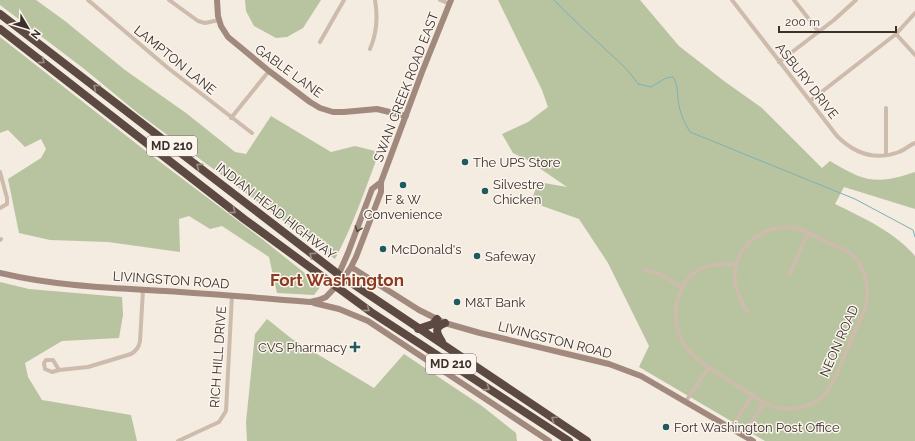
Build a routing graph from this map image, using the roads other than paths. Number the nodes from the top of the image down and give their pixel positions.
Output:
1 (88, 0) edge
2 (169, 0) edge
3 (217, 0) edge
4 (344, 0) edge
5 (375, 0) edge
6 (440, 0) edge
7 (732, 0) edge
8 (794, 0) edge
9 (856, 0) edge
10 (451, 2) edge
11 (915, 13) edge
12 (0, 14) edge
13 (219, 20) junction
14 (0, 29) edge
15 (818, 32) junction
16 (896, 34) junction
17 (320, 42) dead end
18 (370, 49) dead end
19 (915, 55) edge
20 (779, 62) junction
21 (269, 71) junction
22 (810, 101) junction
23 (886, 108) dead end
24 (406, 116) junction
25 (232, 118) junction
26 (252, 133) dead end
27 (915, 143) edge
28 (886, 155) junction
29 (0, 172) edge
30 (381, 182) junction
31 (0, 208) edge
32 (808, 234) junction
33 (735, 265) junction
34 (351, 267) junction
35 (645, 271) dead end
36 (0, 272) edge
37 (789, 275) dead end
38 (341, 276) junction
39 (336, 286) junction
40 (682, 288) junction
41 (142, 290) junction
42 (232, 295) junction
43 (310, 302) junction
44 (747, 312) dead end
45 (437, 319) junction
46 (445, 323) junction
47 (418, 329) junction
48 (444, 345) junction
49 (709, 367) junction
50 (59, 370) dead end
51 (753, 395) junction
52 (686, 402) junction
53 (764, 403) junction
54 (731, 428) junction
55 (743, 435) junction
56 (178, 441) edge
57 (549, 441) edge
58 (568, 441) edge
59 (587, 441) edge
60 (753, 441) edge

1 - 25 street, LAMPTON LANE
2 - 13 street
3 - 13 main road, GABLE LANE
4 - 17 street
5 - 18 street
6 - 10 street
7 - 20 street, ASBURY DRIVE
8 - 15 street
9 - 15 street
10 - 24 main road, SWAN CREEK ROAD EAST
11 - 16 street
38 -> 12 highway, INDIAN HEAD HIGHWAY / MD 210
13 - 21 main road, GABLE LANE
14 -> 39 highway, INDIAN HEAD HIGHWAY / MD 210
15 - 20 street
16 - 19 street
16 - 22 street
20 - 22 street, ASBURY DRIVE
21 - 24 main road, GABLE LANE
21 - 25 street
22 - 28 street, ASBURY DRIVE
23 - 28 street
24 - 30 main road, SWAN CREEK ROAD EAST
25 - 26 street, LAMPTON LANE
27 - 28 street
29 - 31 street
30 - 34 main road, SWAN CREEK ROAD EAST
30 -> 38 main road, SWAN CREEK ROAD EAST
32 - 33 street, NEON ROAD
32 - 37 street
32 - 53 street, NEON ROAD
33 - 40 street
33 - 44 street
34 - 38 main road, SWAN CREEK ROAD EAST
34 - 45 main road, LIVINGSTON ROAD
35 - 40 street
36 - 41 main road, LIVINGSTON ROAD
38 - 39 main road, SWAN CREEK ROAD EAST
38 - 47 highway, INDIAN HEAD HIGHWAY / MD 210
39 - 43 main road, LIVINGSTON ROAD
39 -> 58 highway, INDIAN HEAD HIGHWAY / MD 210
40 - 49 street, NEON ROAD
41 - 42 main road, LIVINGSTON ROAD
41 - 50 street
42 - 43 main road, LIVINGSTON ROAD
42 - 56 street, RICH HILL DRIVE
43 - 57 main road
45 - 46 main road, LIVINGSTON ROAD
45 - 47 highway
46 - 48 highway
46 - 52 main road, LIVINGSTON ROAD
47 - 48 highway, INDIAN HEAD HIGHWAY / MD 210
59 -> 48 highway, INDIAN HEAD HIGHWAY / MD 210
49 - 51 street, NEON ROAD
49 - 52 street
51 - 53 street, NEON ROAD
51 - 54 street
52 - 54 main road, LIVINGSTON ROAD
53 - 55 street
54 - 55 main road, LIVINGSTON ROAD
55 - 60 main road, LIVINGSTON ROAD

